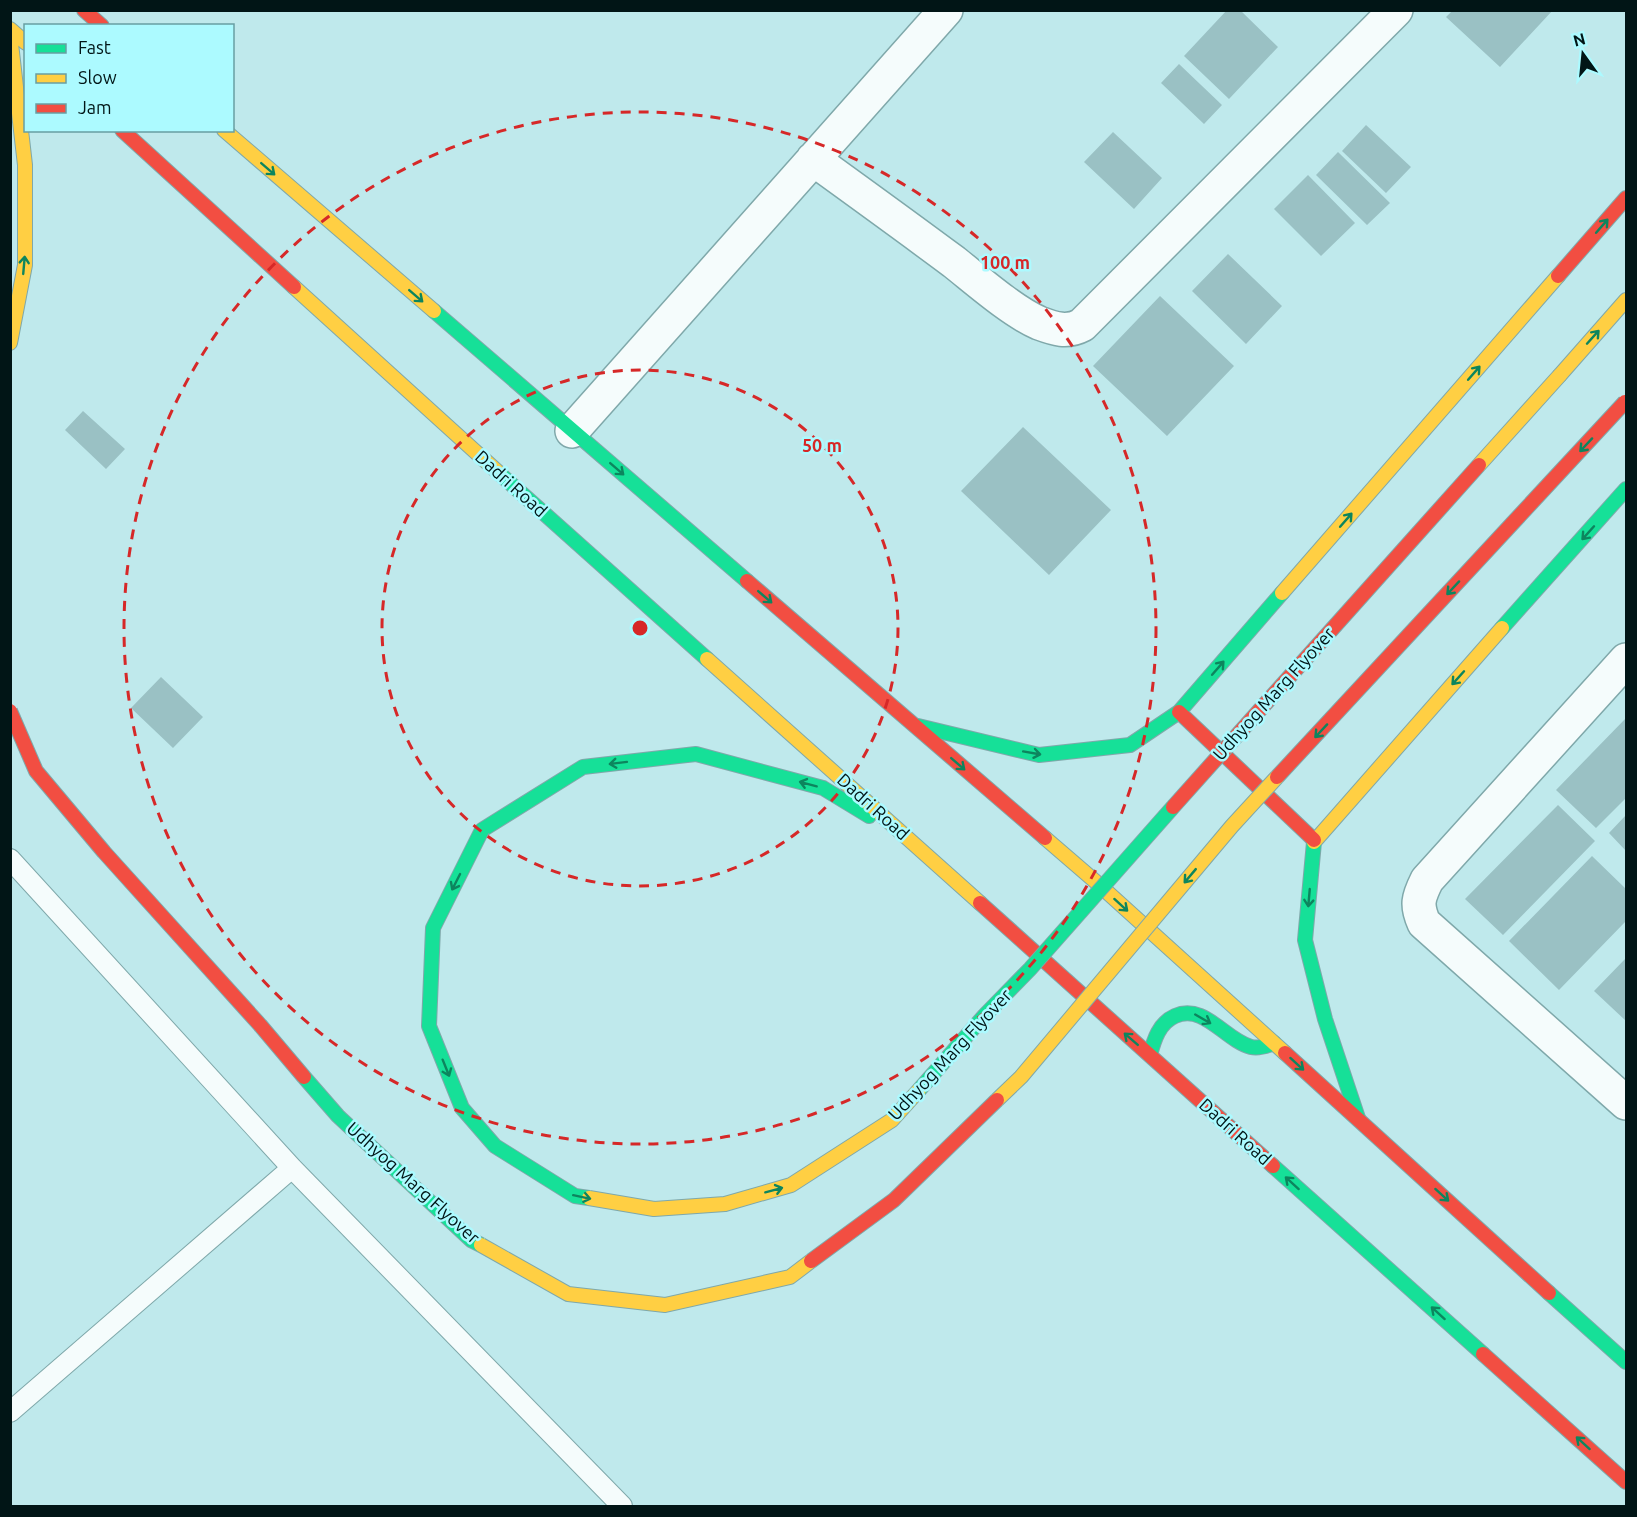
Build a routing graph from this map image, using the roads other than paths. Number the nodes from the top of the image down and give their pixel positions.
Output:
1 (84, 10) edge
2 (946, 10) edge
3 (1396, 10) edge
4 (100, 24) edge
5 (10, 29) edge
6 (10, 35) edge
7 (24, 41) edge
8 (124, 132) edge
9 (226, 132) edge
10 (813, 159) junction
11 (1626, 198) edge
12 (1626, 300) edge
13 (10, 343) edge
14 (1626, 401) edge
15 (573, 431) junction
16 (1626, 489) edge
17 (1626, 660) edge
18 (10, 711) edge
19 (1179, 712) junction
20 (914, 725) junction
21 (1314, 840) junction
22 (914, 843) junction
23 (10, 859) edge
24 (1274, 1043) junction
25 (1150, 1055) junction
26 (1626, 1103) edge
27 (1358, 1119) junction
28 (292, 1168) junction
29 (1626, 1362) edge
30 (10, 1412) edge
31 (1626, 1482) edge
32 (622, 1506) edge

1 - 4 main road
2 - 10 street
3 - 10 street
5 - 7 main road
13 -> 6 main road
8 - 22 main road, Dadri Road
9 -> 15 main road
10 - 15 street
19 -> 11 main road
22 -> 12 main road, Udhyog Marg Flyover, bridge
14 -> 18 main road, Udhyog Marg Flyover, bridge
15 -> 20 main road
16 -> 21 main road
17 - 26 street
20 -> 19 main road
19 - 21 main road
20 -> 24 main road
21 -> 27 main road
25 -> 22 main road, Dadri Road
23 - 28 lane
25 -> 24 main road
24 -> 27 main road
31 -> 25 main road, Dadri Road
27 -> 29 main road
28 - 30 lane
28 - 32 lane

